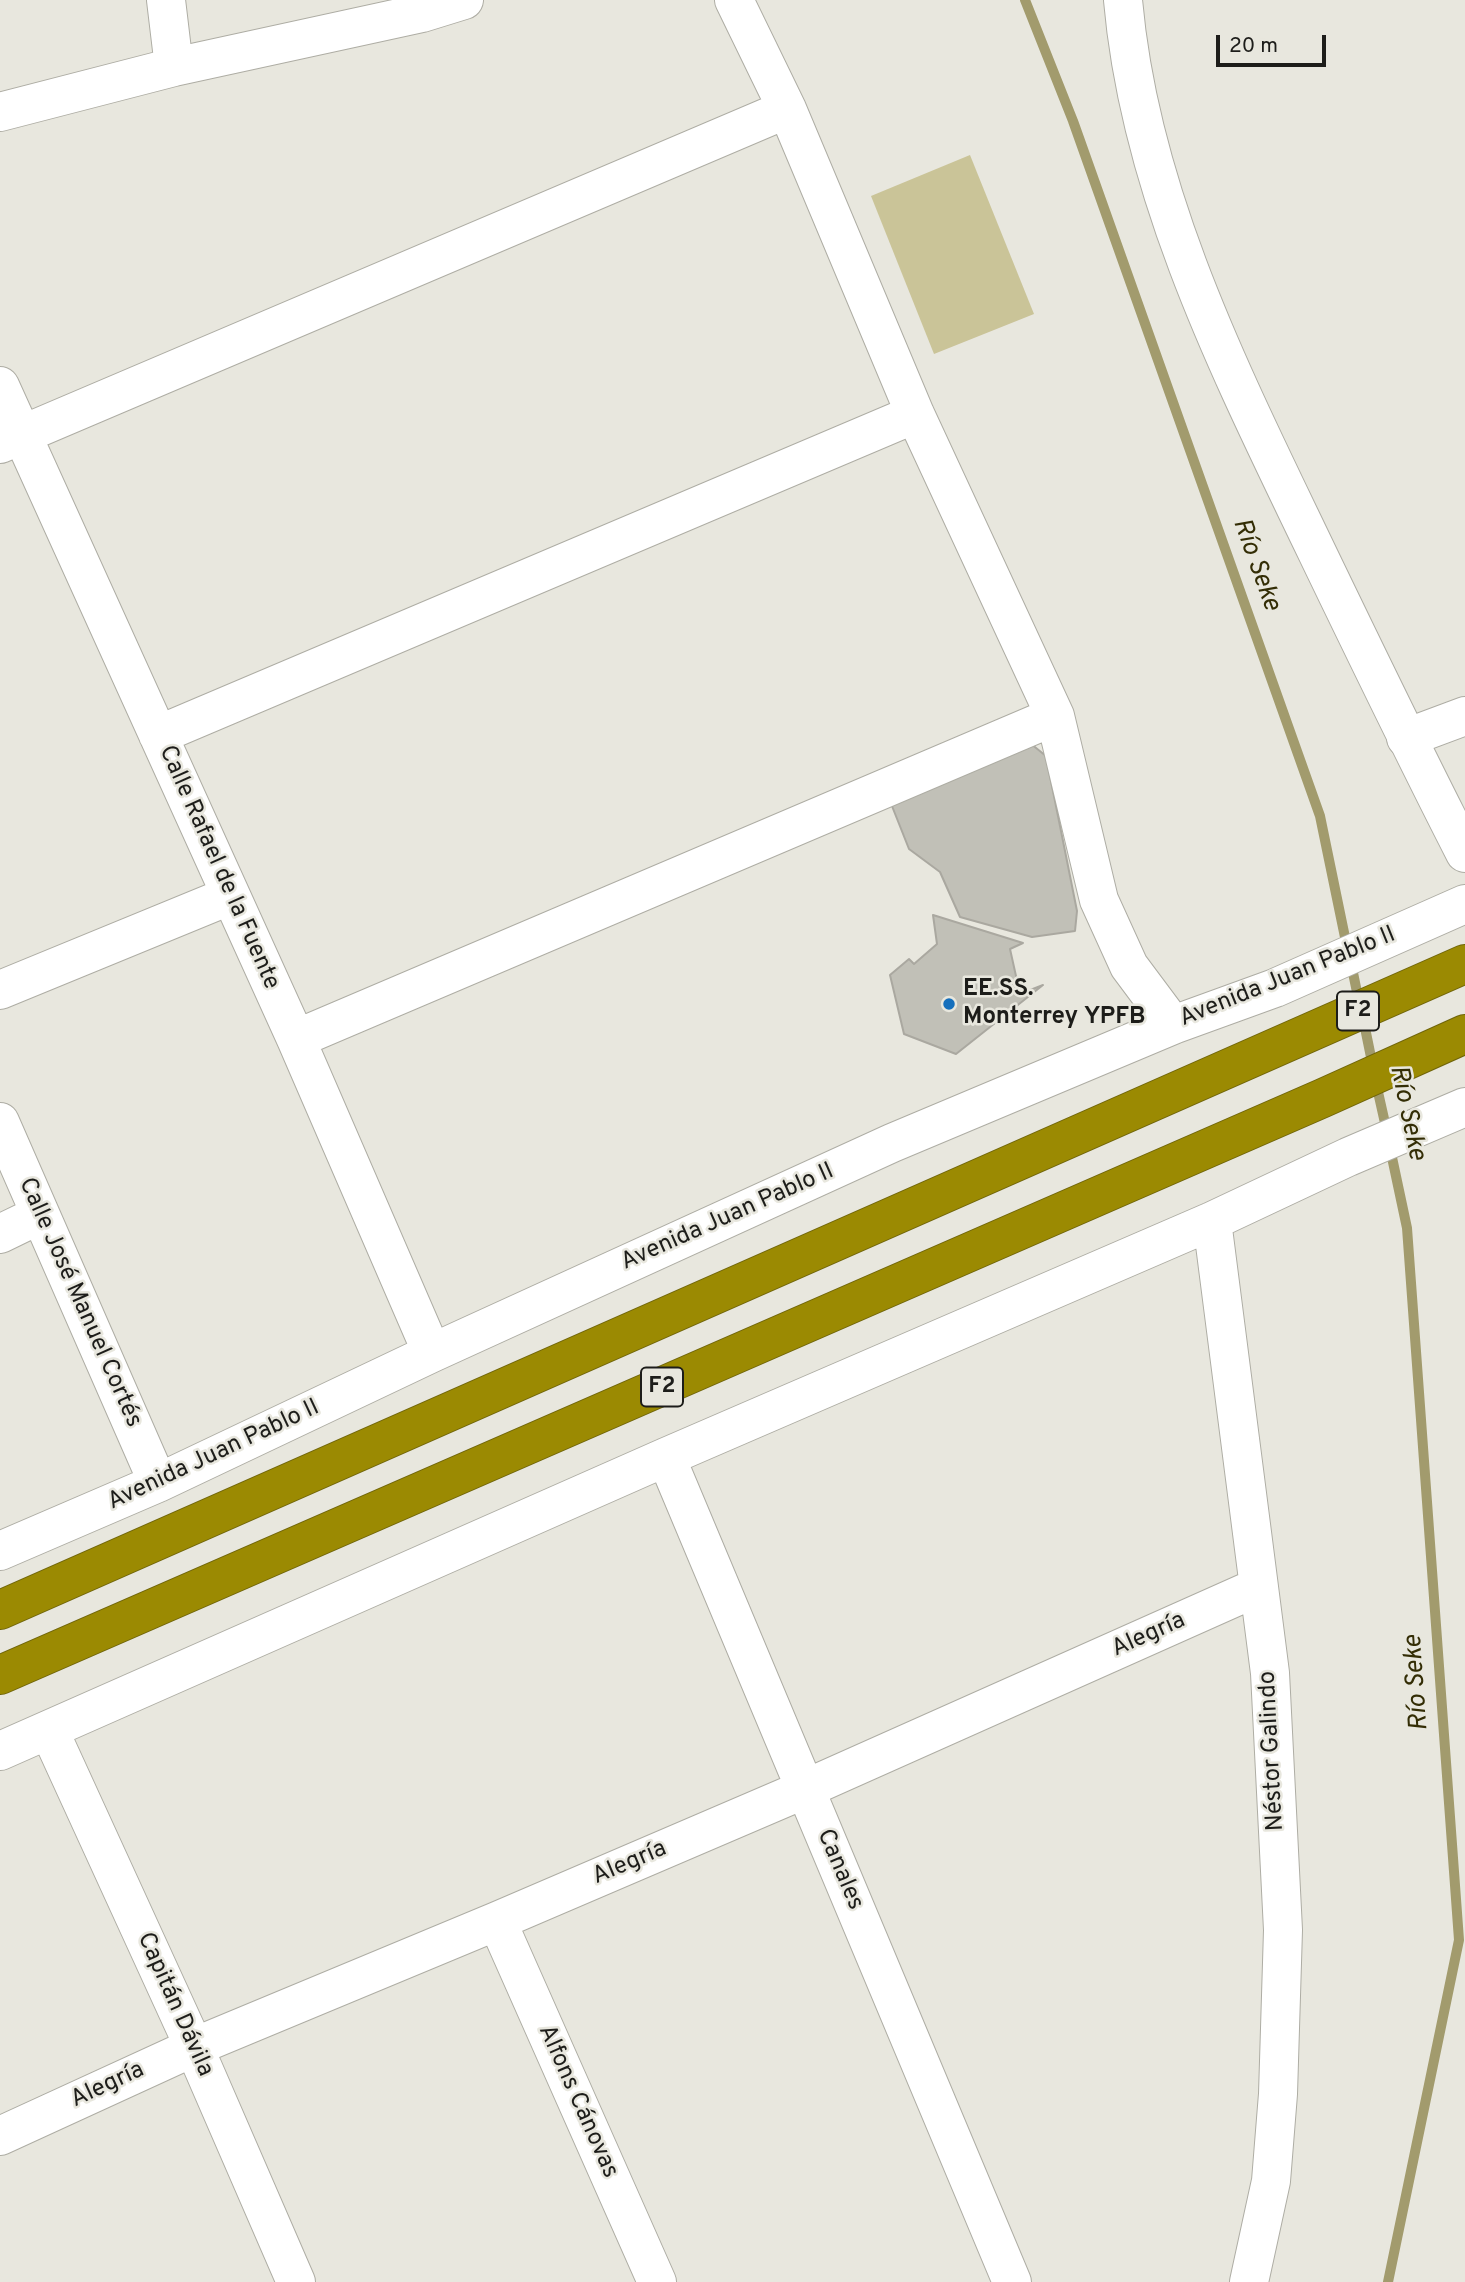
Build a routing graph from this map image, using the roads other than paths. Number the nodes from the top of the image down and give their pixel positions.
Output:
1 (166, 0) edge
2 (464, 0) edge
3 (734, 0) edge
4 (1123, 0) edge
5 (421, 7) edge
6 (174, 67) junction
7 (787, 108) junction
8 (0, 113) edge
9 (0, 386) edge
10 (915, 414) junction
11 (10, 440) edge
12 (1055, 716) junction
13 (1465, 716) edge
14 (158, 735) junction
15 (1406, 737) junction
16 (1465, 853) edge
17 (229, 896) junction
18 (1465, 904) edge
19 (1465, 964) edge
20 (0, 990) edge
21 (1173, 1025) junction
22 (1456, 1038) edge
23 (296, 1039) junction
24 (1465, 1107) edge
25 (0, 1122) edge
26 (39, 1215) junction
27 (1212, 1221) junction
28 (0, 1234) edge
29 (432, 1353) junction
30 (666, 1457) junction
31 (158, 1483) junction
32 (0, 1551) edge
33 (1258, 1587) junction
34 (0, 1610) edge
35 (0, 1675) edge
36 (49, 1730) junction
37 (0, 1751) edge
38 (805, 1789) junction
39 (498, 1921) junction
40 (194, 2047) junction
41 (0, 2136) edge
42 (296, 2282) edge
43 (657, 2282) edge
44 (1012, 2282) edge
45 (1249, 2282) edge

1 - 6 street
2 - 5 street
3 - 7 street
4 - 15 street
5 - 6 street
6 - 8 street
7 - 10 street
7 - 11 street
9 - 11 street, Calle Rafael de la Fuente
10 - 12 street
10 - 14 street
11 - 14 street, Calle Rafael de la Fuente
12 - 21 street
12 - 23 street
13 - 15 street
14 - 17 street, Calle Rafael de la Fuente
15 - 16 street
17 - 20 street
17 - 23 street, Calle Rafael de la Fuente
18 - 21 street, Avenida Juan Pablo II
19 - 34 highway, F2
21 - 29 street, Avenida Juan Pablo II
22 - 35 highway, F2
23 - 29 street, Calle Rafael de la Fuente
24 - 27 street
25 - 26 street, Calle José Manuel Cortés
26 - 28 street
26 - 31 street, Calle José Manuel Cortés
27 - 30 street
27 - 33 street, Néstor Galindo
29 - 31 street, Avenida Juan Pablo II
30 - 36 street
30 - 38 street, Canales
31 - 32 street, Avenida Juan Pablo II
33 - 38 street, Alegría
33 - 45 street, Néstor Galindo
36 - 37 street
36 - 40 street, Capitán Dávila
38 - 39 street, Alegría
38 - 44 street, Canales
39 - 40 street, Alegría
39 - 43 street, Alfons Cánovas
40 - 41 street, Alegría
40 - 42 street, Capitán Dávila

